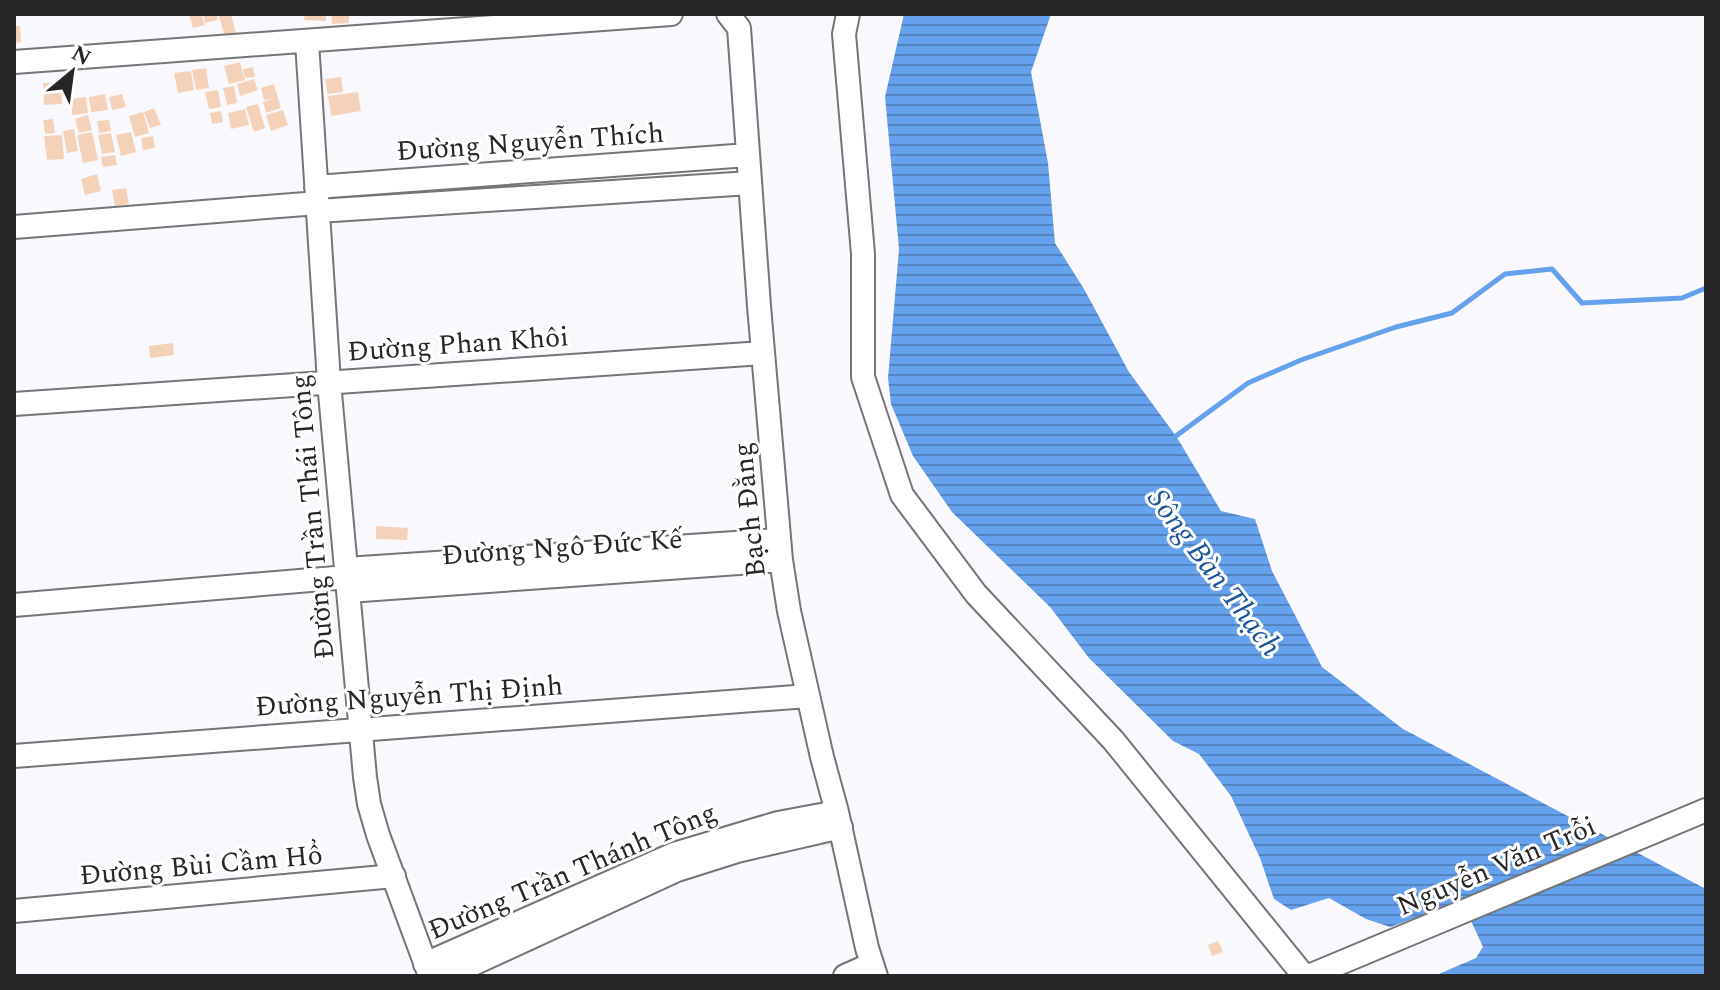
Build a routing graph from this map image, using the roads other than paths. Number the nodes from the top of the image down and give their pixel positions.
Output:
1 (671, 14) edge
2 (848, 14) edge
3 (734, 21) edge
4 (307, 42) junction
5 (14, 62) edge
6 (748, 155) junction
7 (750, 183) junction
8 (317, 200) junction
9 (14, 227) edge
10 (763, 353) junction
11 (329, 382) junction
12 (14, 404) edge
13 (780, 550) junction
14 (347, 579) junction
15 (14, 605) edge
16 (808, 696) junction
17 (361, 729) junction
18 (14, 756) edge
19 (1706, 810) edge
20 (839, 820) junction
21 (394, 876) junction
22 (14, 911) edge
23 (427, 970) edge
24 (874, 970) edge
25 (447, 976) edge
26 (845, 976) edge
27 (1306, 976) edge

1 - 4 street
2 - 27 street
3 - 6 street, Bạch Đằng
4 - 5 street
4 - 8 street, Đường Trần Thái Tông
6 - 7 street, Bạch Đằng
6 - 8 street, Đường Nguyễn Thích
7 - 8 street, Đường Nguyễn Thích
7 - 10 street, Bạch Đằng
8 - 9 street, Đường Nguyễn Thích
8 - 11 street, Đường Trần Thái Tông
10 - 11 street, Đường Phan Khôi
10 - 13 street, Bạch Đằng
11 - 12 street, Đường Phan Khôi
11 - 14 street, Đường Trần Thái Tông
13 - 14 street, Đường Ngô Đức Kế
13 - 16 street, Bạch Đằng
14 - 15 street, Đường Ngô Đức Kế
14 - 17 street, Đường Trần Thái Tông
16 - 17 street, Đường Nguyễn Thị Định
16 - 20 street, Bạch Đằng
17 - 18 street, Đường Nguyễn Thị Định
17 - 21 street, Đường Trần Thái Tông
19 - 27 street, Nguyễn Văn Trỗi
20 - 23 street, Đường Trần Thánh Tông
20 - 24 street, Bạch Đằng
20 - 25 street, Đường Trần Thánh Tông
21 - 22 street, Đường Bùi Cầm Hổ
21 - 23 street, Đường Trần Thái Tông
24 - 26 street

